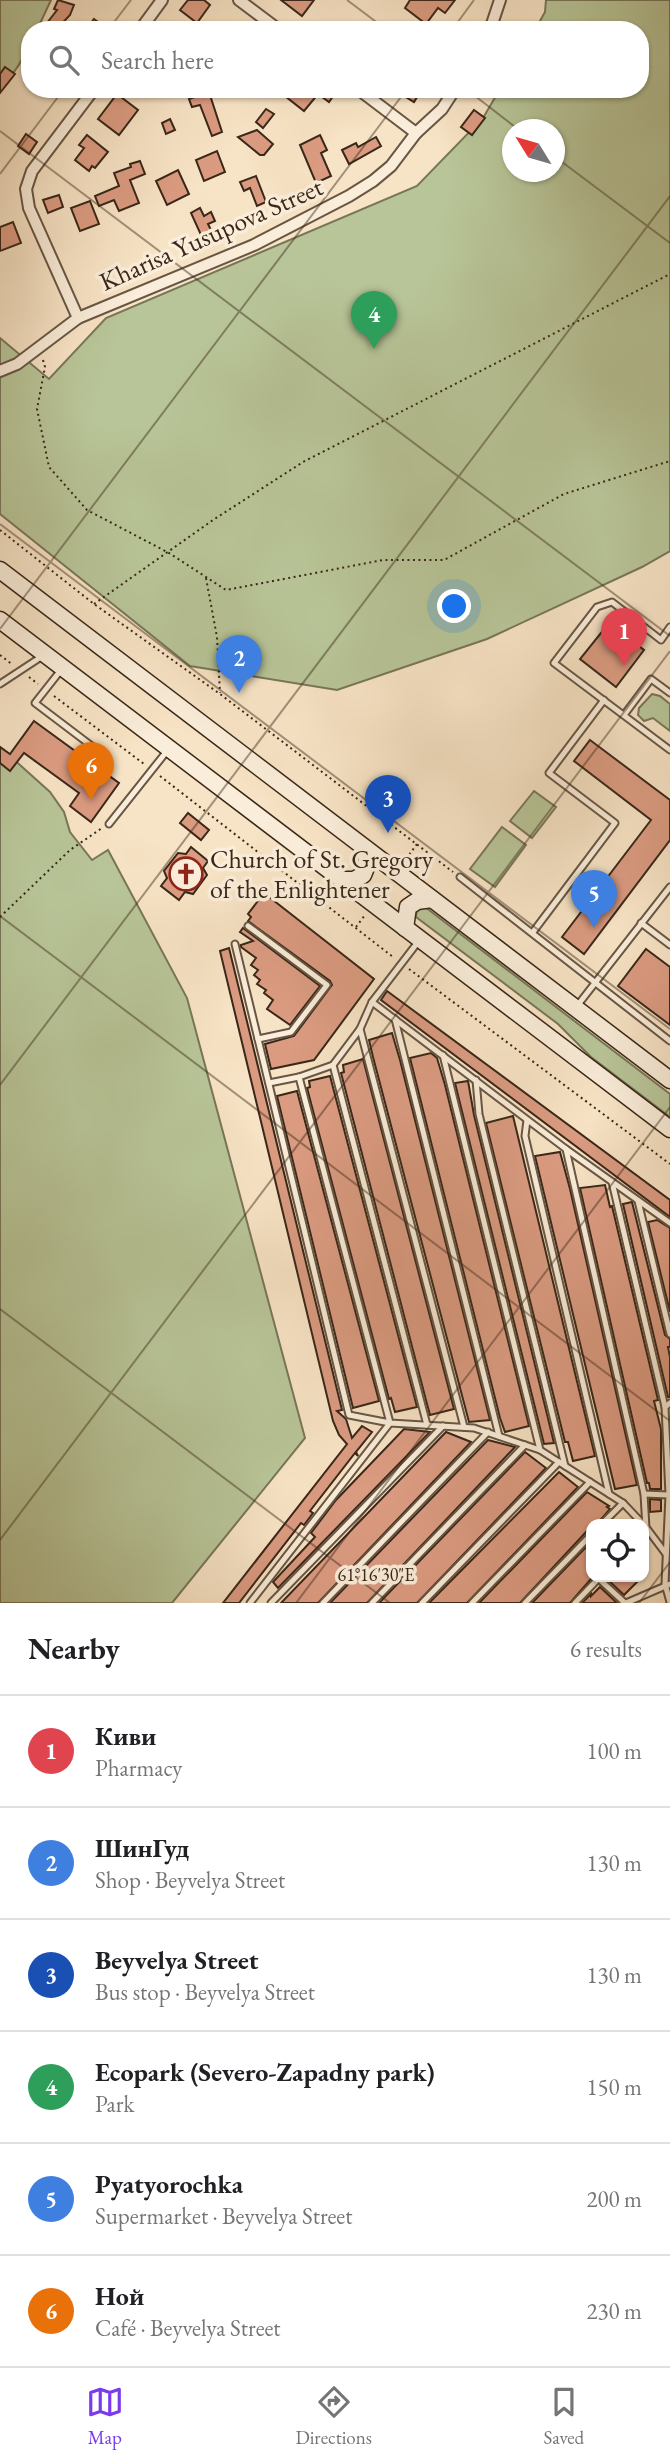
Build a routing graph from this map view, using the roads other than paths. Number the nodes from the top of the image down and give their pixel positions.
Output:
1 (162, 0) edge
2 (239, 0) edge
3 (500, 0) edge
4 (147, 21) edge
5 (267, 21) edge
6 (493, 21) edge
7 (87, 98) edge
8 (370, 98) edge
9 (449, 98) edge
10 (416, 133) junction
11 (78, 318) junction
12 (0, 370) edge
13 (0, 570) edge
14 (0, 620) edge
15 (670, 627) edge
16 (45, 654) junction
17 (63, 667) junction
18 (0, 684) edge
19 (670, 693) edge
20 (604, 700) junction
21 (624, 715) junction
22 (169, 749) junction
23 (670, 750) edge
24 (101, 753) dead end
25 (109, 824) road end
26 (366, 849) junction
27 (460, 877) road end
28 (342, 880) junction
29 (670, 887) edge
30 (432, 899) junction
31 (640, 923) junction
32 (248, 926) dead end
33 (405, 928) junction
34 (533, 932) junction
35 (420, 939) junction
36 (235, 944) dead end
37 (670, 945) edge
38 (595, 984) junction
39 (372, 1002) junction
40 (576, 1008) junction
41 (395, 1019) junction
42 (360, 1029) junction
43 (258, 1039) junction
44 (670, 1041) edge
45 (443, 1055) junction
46 (333, 1065) junction
47 (299, 1077) junction
48 (475, 1080) junction
49 (670, 1080) edge
50 (269, 1083) junction
51 (527, 1120) junction
52 (670, 1129) edge
53 (566, 1149) junction
54 (612, 1182) junction
55 (638, 1201) junction
56 (670, 1223) edge
57 (670, 1334) edge
58 (667, 1405) edge
59 (390, 1423) junction
60 (427, 1425) junction
61 (443, 1426) junction
62 (464, 1427) junction
63 (488, 1432) junction
64 (499, 1436) junction
65 (525, 1445) junction
66 (540, 1450) junction
67 (559, 1462) junction
68 (565, 1466) junction
69 (590, 1482) junction
70 (609, 1494) junction
71 (644, 1494) junction
72 (669, 1495) edge
73 (623, 1503) junction
74 (607, 1519) edge
75 (637, 1519) edge
76 (644, 1519) edge
77 (649, 1533) edge
78 (586, 1540) edge
79 (666, 1554) junction
80 (595, 1582) edge
81 (604, 1582) edge
82 (668, 1584) edge
83 (670, 1602) edge
84 (250, 1603) edge
85 (271, 1603) edge
86 (323, 1603) edge
87 (372, 1603) edge
88 (422, 1603) edge
89 (472, 1603) edge
90 (524, 1603) edge
91 (575, 1603) edge
92 (629, 1603) edge

1 - 4 street
2 - 5 street
3 - 6 street
7 - 11 street
8 - 10 street
9 - 10 street, Kharisa Yusupova Street
10 - 11 street, Kharisa Yusupova Street
11 - 12 street, Kharisa Yusupova Street
13 - 26 main road
14 - 16 main road
15 - 20 lane
16 - 17 main road
16 - 18 lane
17 - 22 main road
17 - 24 lane
19 - 21 lane
20 - 21 lane
20 - 34 lane
21 - 23 lane
22 - 25 lane
22 - 28 main road
26 - 28 main road
26 - 30 main road
27 - 34 lane
28 - 33 main road
29 - 31 lane
30 - 33 main road
30 - 40 main road
31 - 37 lane
31 - 38 lane
32 - 43 lane
33 - 35 main road
34 - 38 lane
35 - 39 lane
35 - 52 main road
36 - 43 lane
38 - 40 lane
38 - 44 lane
39 - 41 lane
39 - 42 lane
40 - 49 main road
41 - 45 lane
41 - 64 lane
42 - 46 lane
42 - 62 lane
43 - 50 lane
45 - 48 lane
45 - 66 lane
46 - 47 lane
46 - 60 lane
47 - 50 lane
47 - 59 lane
48 - 51 lane
48 - 68 lane
50 - 59 lane
51 - 53 lane
51 - 70 lane
53 - 54 lane
53 - 71 lane
54 - 55 lane
54 - 58 lane
55 - 56 lane
55 - 57 lane
58 - 72 lane
59 - 60 lane
59 - 84 lane
60 - 61 lane
61 - 62 lane
61 - 85 lane
62 - 63 lane
63 - 64 lane
63 - 86 lane
64 - 65 lane
65 - 66 lane
65 - 87 lane
66 - 67 lane
67 - 68 lane
67 - 88 lane
68 - 69 lane
69 - 70 lane
69 - 89 lane
70 - 73 lane
71 - 72 lane
71 - 76 lane
72 - 79 lane
73 - 74 lane
73 - 75 lane
77 - 79 lane
78 - 90 lane
79 - 82 lane
80 - 91 lane
81 - 92 lane
82 - 83 lane
82 - 92 lane

